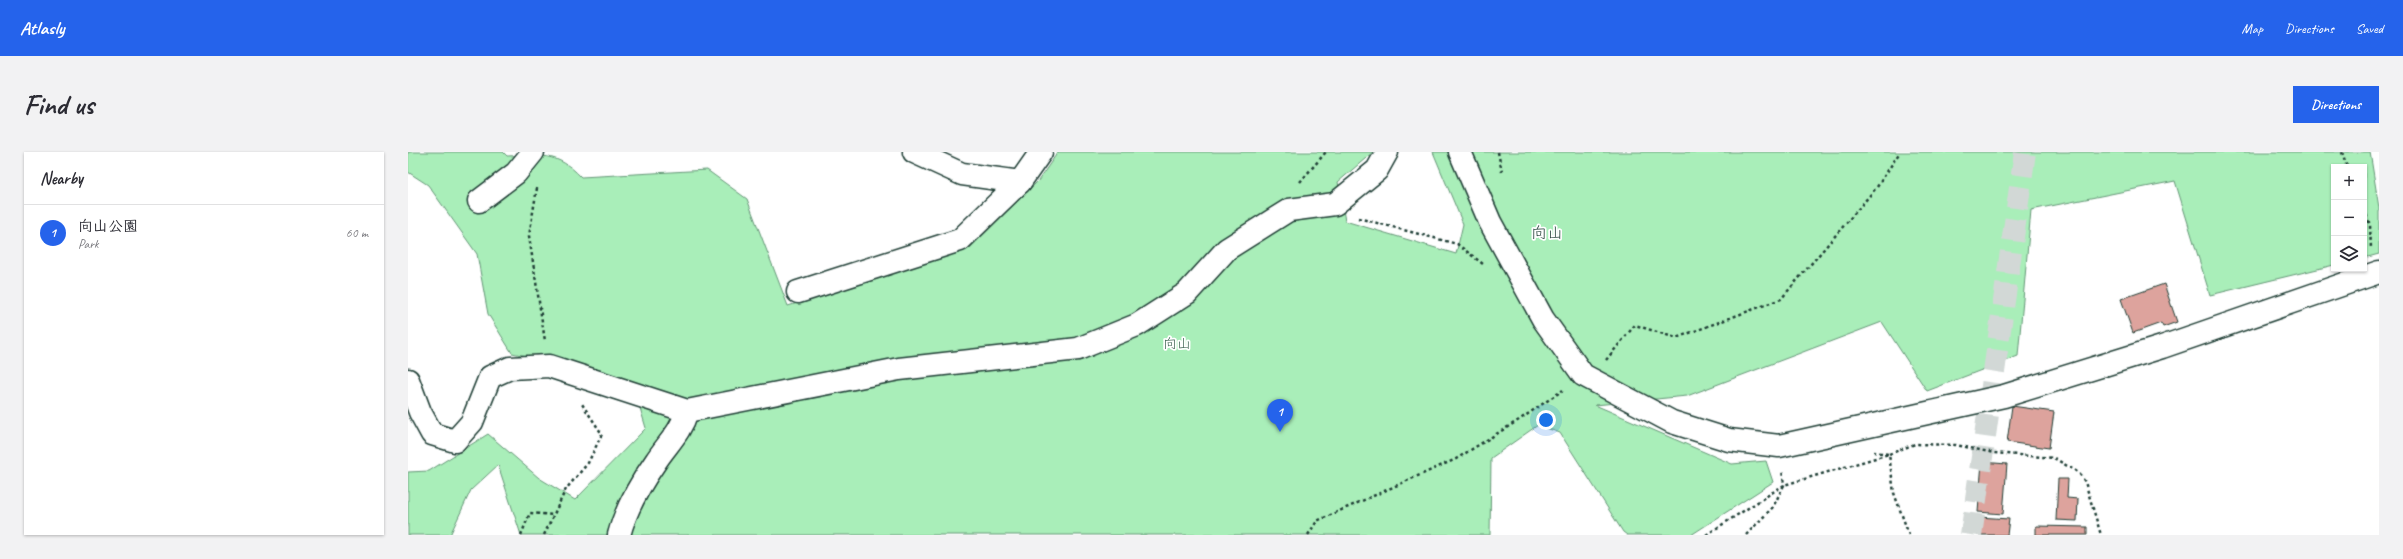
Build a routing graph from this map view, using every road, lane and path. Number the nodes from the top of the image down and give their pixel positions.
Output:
1 (533, 152) edge
2 (914, 152) edge
3 (1041, 152) edge
4 (1326, 152) edge
5 (1387, 152) edge
6 (1460, 152) edge
7 (1498, 152) edge
8 (1900, 152) edge
9 (2342, 152) edge
10 (2347, 164) edge
11 (1502, 172) dead end
12 (1020, 182) junction
13 (538, 183) dead end
14 (479, 202) dead end
15 (1336, 204) junction
16 (1289, 210) junction
17 (2367, 217) edge
18 (1489, 268) dead end
19 (2375, 274) edge
20 (798, 292) dead end
21 (549, 366) junction
22 (1583, 375) junction
23 (408, 380) edge
24 (578, 400) dead end
25 (687, 411) junction
26 (1841, 433) junction
27 (1779, 446) junction
28 (1889, 454) junction
29 (1784, 485) junction
30 (553, 515) junction
31 (521, 535) edge
32 (544, 535) edge
33 (619, 535) edge
34 (1308, 535) edge
35 (1706, 535) edge
36 (1746, 535) edge
37 (1909, 535) edge
38 (2101, 535) edge

1 - 14 street
2 - 12 street
3 - 12 street
4 - 16 path
5 - 15 street
6 - 22 street
7 - 11 path
8 - 22 path
9 - 10 path
12 - 20 street
13 - 21 path
15 - 16 street
15 - 18 path
16 - 25 street
17 - 19 path
19 - 26 street
21 - 23 street
21 - 25 street
22 - 27 street
22 - 34 path
24 - 30 path
25 - 33 street
26 - 27 street
26 - 28 path
27 - 29 path
28 - 29 path
28 - 37 path
28 - 38 path
29 - 35 path
29 - 36 path
30 - 31 path
30 - 32 path

